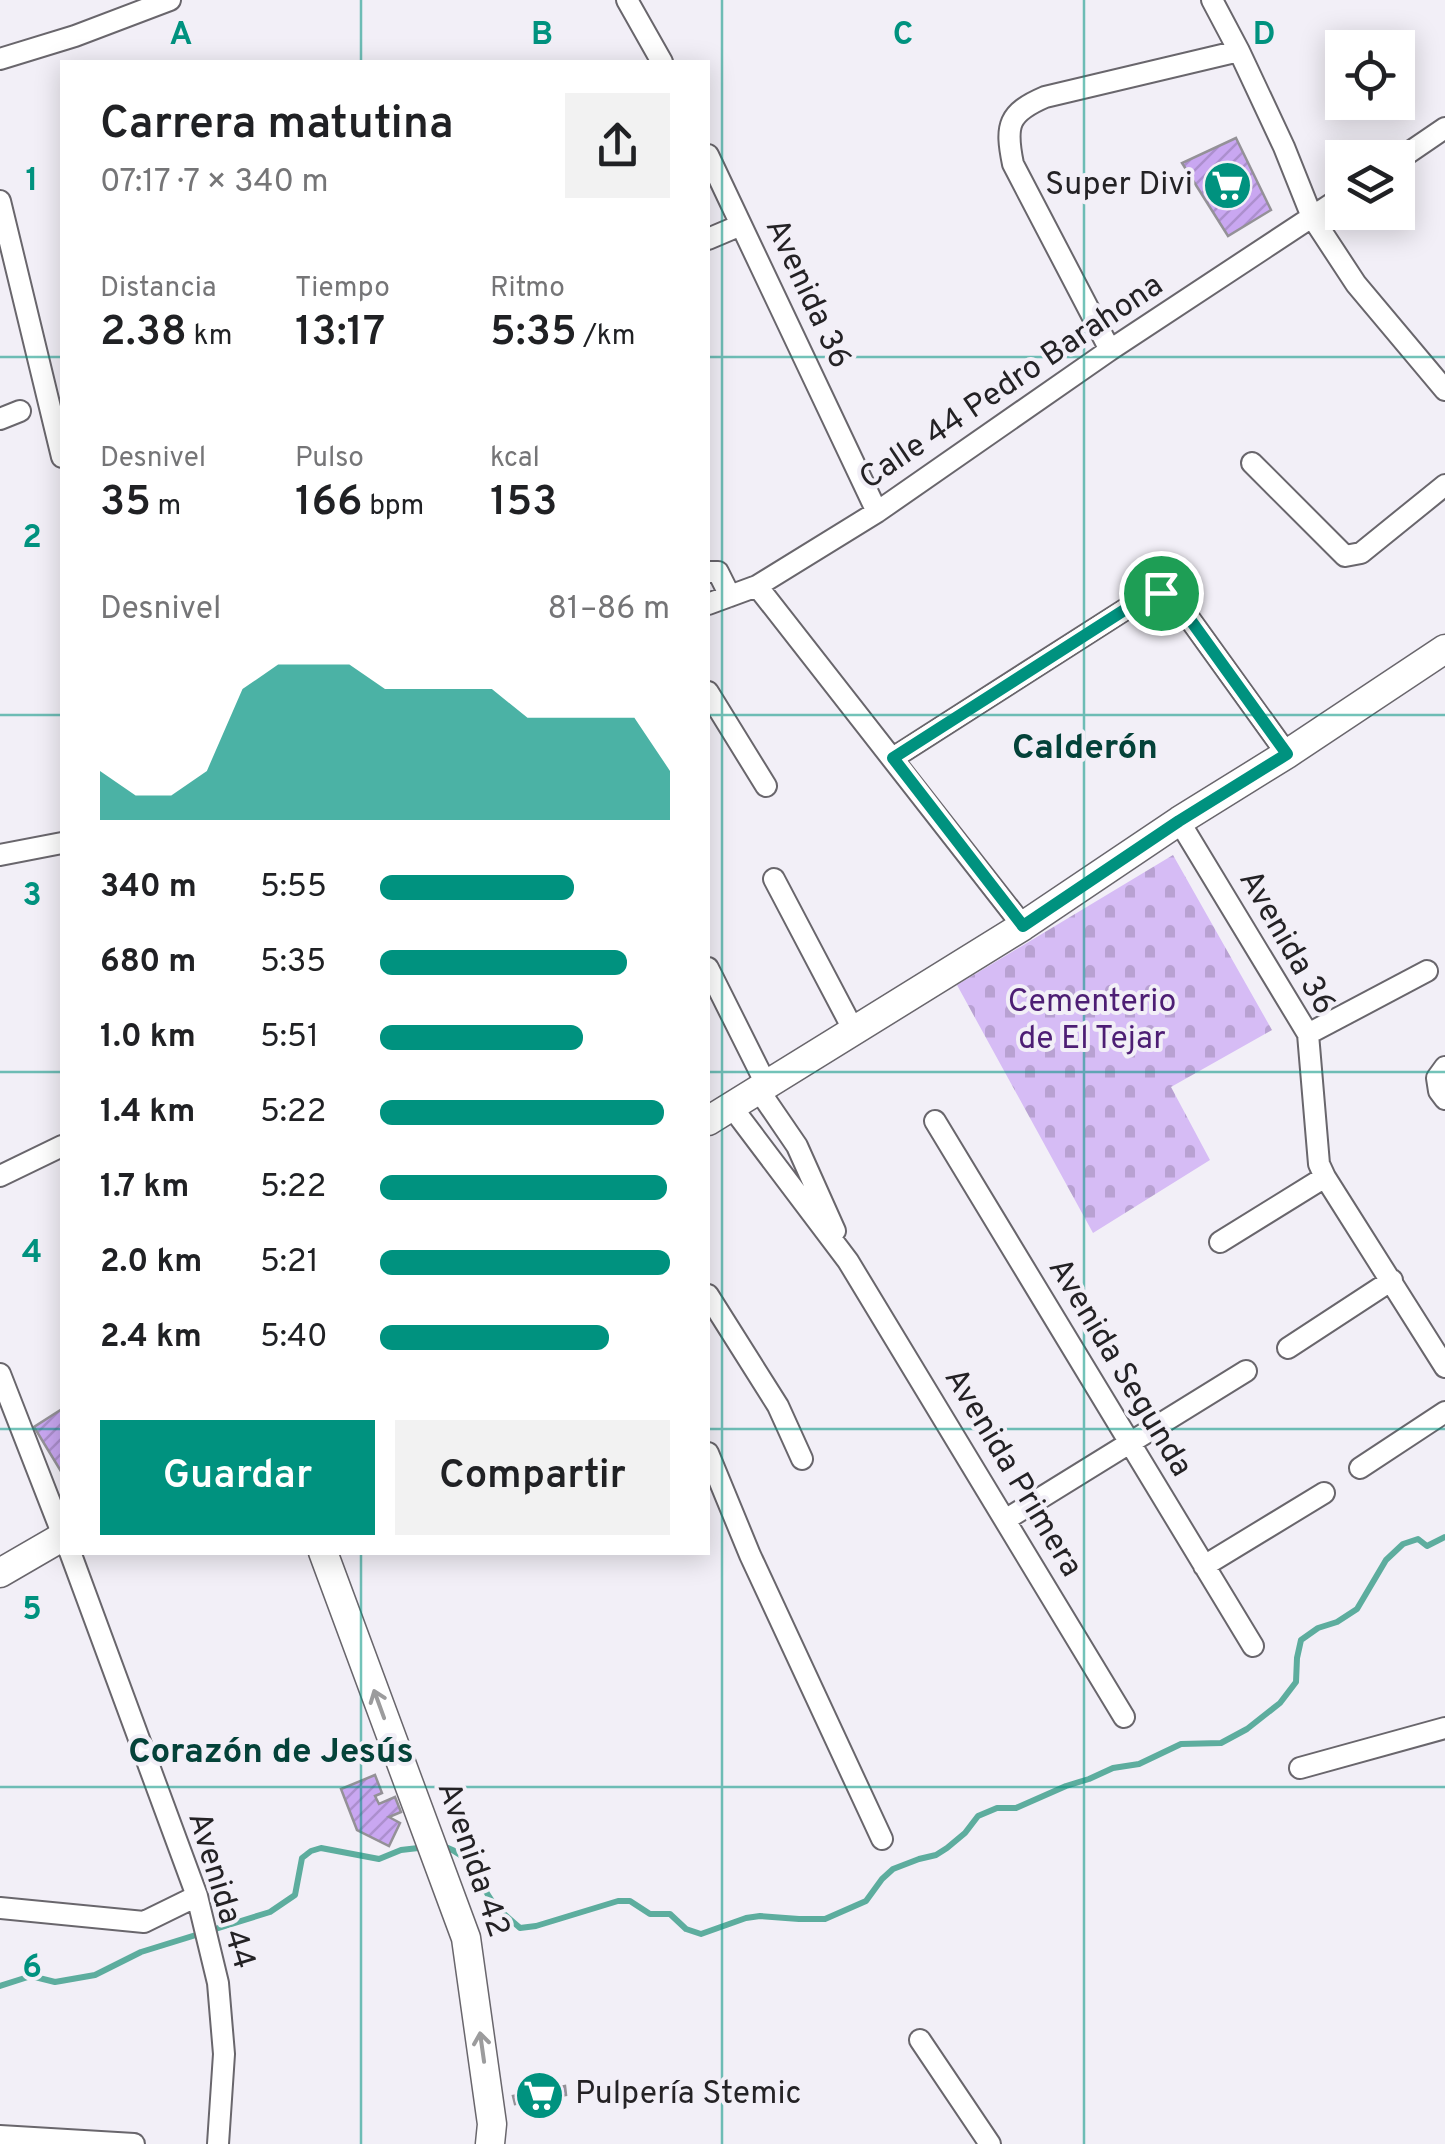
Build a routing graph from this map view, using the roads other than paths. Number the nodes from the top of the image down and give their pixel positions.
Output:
1 (170, 0) edge
2 (626, 0) edge
3 (1212, 0) edge
4 (1239, 51) junction
5 (0, 58) edge
6 (661, 60) edge
7 (1445, 128) edge
8 (1415, 148) edge
9 (710, 159) edge
10 (0, 201) edge
11 (1325, 209) edge
12 (1312, 218) junction
13 (741, 225) junction
14 (710, 237) edge
15 (1110, 350) junction
16 (1445, 390) edge
17 (60, 449) edge
18 (1252, 464) dead end
19 (1445, 485) edge
20 (877, 512) junction
21 (710, 572) edge
22 (758, 586) junction
23 (730, 596) junction
24 (710, 603) edge
25 (1445, 649) edge
26 (710, 695) edge
27 (1287, 754) junction
28 (893, 758) junction
29 (766, 786) dead end
30 (1179, 821) junction
31 (60, 843) edge
32 (0, 855) edge
33 (774, 878) dead end
34 (1023, 926) junction
35 (1427, 971) dead end
36 (710, 972) edge
37 (854, 1030) junction
38 (1308, 1034) junction
39 (1441, 1073) edge
40 (762, 1086) junction
41 (1445, 1099) edge
42 (719, 1113) edge
43 (935, 1121) dead end
44 (60, 1147) edge
45 (0, 1176) edge
46 (1325, 1177) junction
47 (1220, 1242) dead end
48 (848, 1261) junction
49 (1392, 1280) junction
50 (710, 1298) edge
51 (1288, 1348) dead end
52 (1445, 1368) edge
53 (1246, 1371) dead end
54 (0, 1374) edge
55 (1445, 1412) edge
56 (1130, 1443) junction
57 (710, 1459) edge
58 (802, 1459) dead end
59 (1360, 1468) dead end
60 (1324, 1492) dead end
61 (1005, 1520) junction
62 (60, 1531) edge
63 (60, 1537) edge
64 (71, 1555) edge
65 (324, 1555) edge
66 (1204, 1566) junction
67 (0, 1573) edge
68 (1252, 1646) dead end
69 (1124, 1717) dead end
70 (1445, 1728) edge
71 (1300, 1768) dead end
72 (882, 1839) dead end
73 (197, 1896) junction
74 (0, 1908) edge
75 (920, 2040) dead end
76 (0, 2136) edge
77 (131, 2144) edge
78 (218, 2144) edge
79 (490, 2144) edge
80 (990, 2144) edge

1 - 5 street
2 - 6 street
3 - 4 street
4 - 12 street
4 - 15 street
7 - 8 street
9 - 13 street, Avenida 36
10 - 17 street
11 - 12 street, Calle 44 Pedro Barahona
12 - 15 street, Calle 44 Pedro Barahona
12 - 16 street
13 - 14 street
13 - 20 street, Avenida 36
15 - 20 street, Calle 44 Pedro Barahona
18 - 19 street
20 - 22 street, Calle 44 Pedro Barahona
21 - 23 street
22 - 23 street, Calle 44 Pedro Barahona
22 - 28 street
23 - 24 street, Calle 44 Pedro Barahona
25 - 27 main road
26 - 29 street
27 - 28 street
27 - 30 main road
28 - 34 street
30 - 34 main road
30 - 38 street, Avenida 36
31 - 32 street
33 - 37 street
34 - 37 main road
35 - 38 street
36 - 40 street, Avenida Primera
37 - 40 main road
38 - 46 street, Avenida 36
39 - 41 street
40 - 42 main road
40 - 48 street, Avenida Primera
42 - 48 street, Avenida Primera
43 - 56 street, Avenida Segunda
44 - 45 street
46 - 47 street
46 - 49 street, Avenida 36
48 - 61 street, Avenida Primera
49 - 51 street
49 - 52 street, Avenida 36
50 - 58 street
53 - 56 street
54 - 62 street
55 - 59 street
56 - 61 street
56 - 66 street, Avenida Segunda
57 - 72 street
60 - 66 street
61 - 69 street, Avenida Primera
63 - 67 main road
64 - 73 street, Avenida 44
79 -> 65 main road, Avenida 42
66 - 68 street, Avenida Segunda
70 - 71 street
73 - 74 street
73 - 78 street, Avenida 44
75 - 80 street
76 - 77 street

